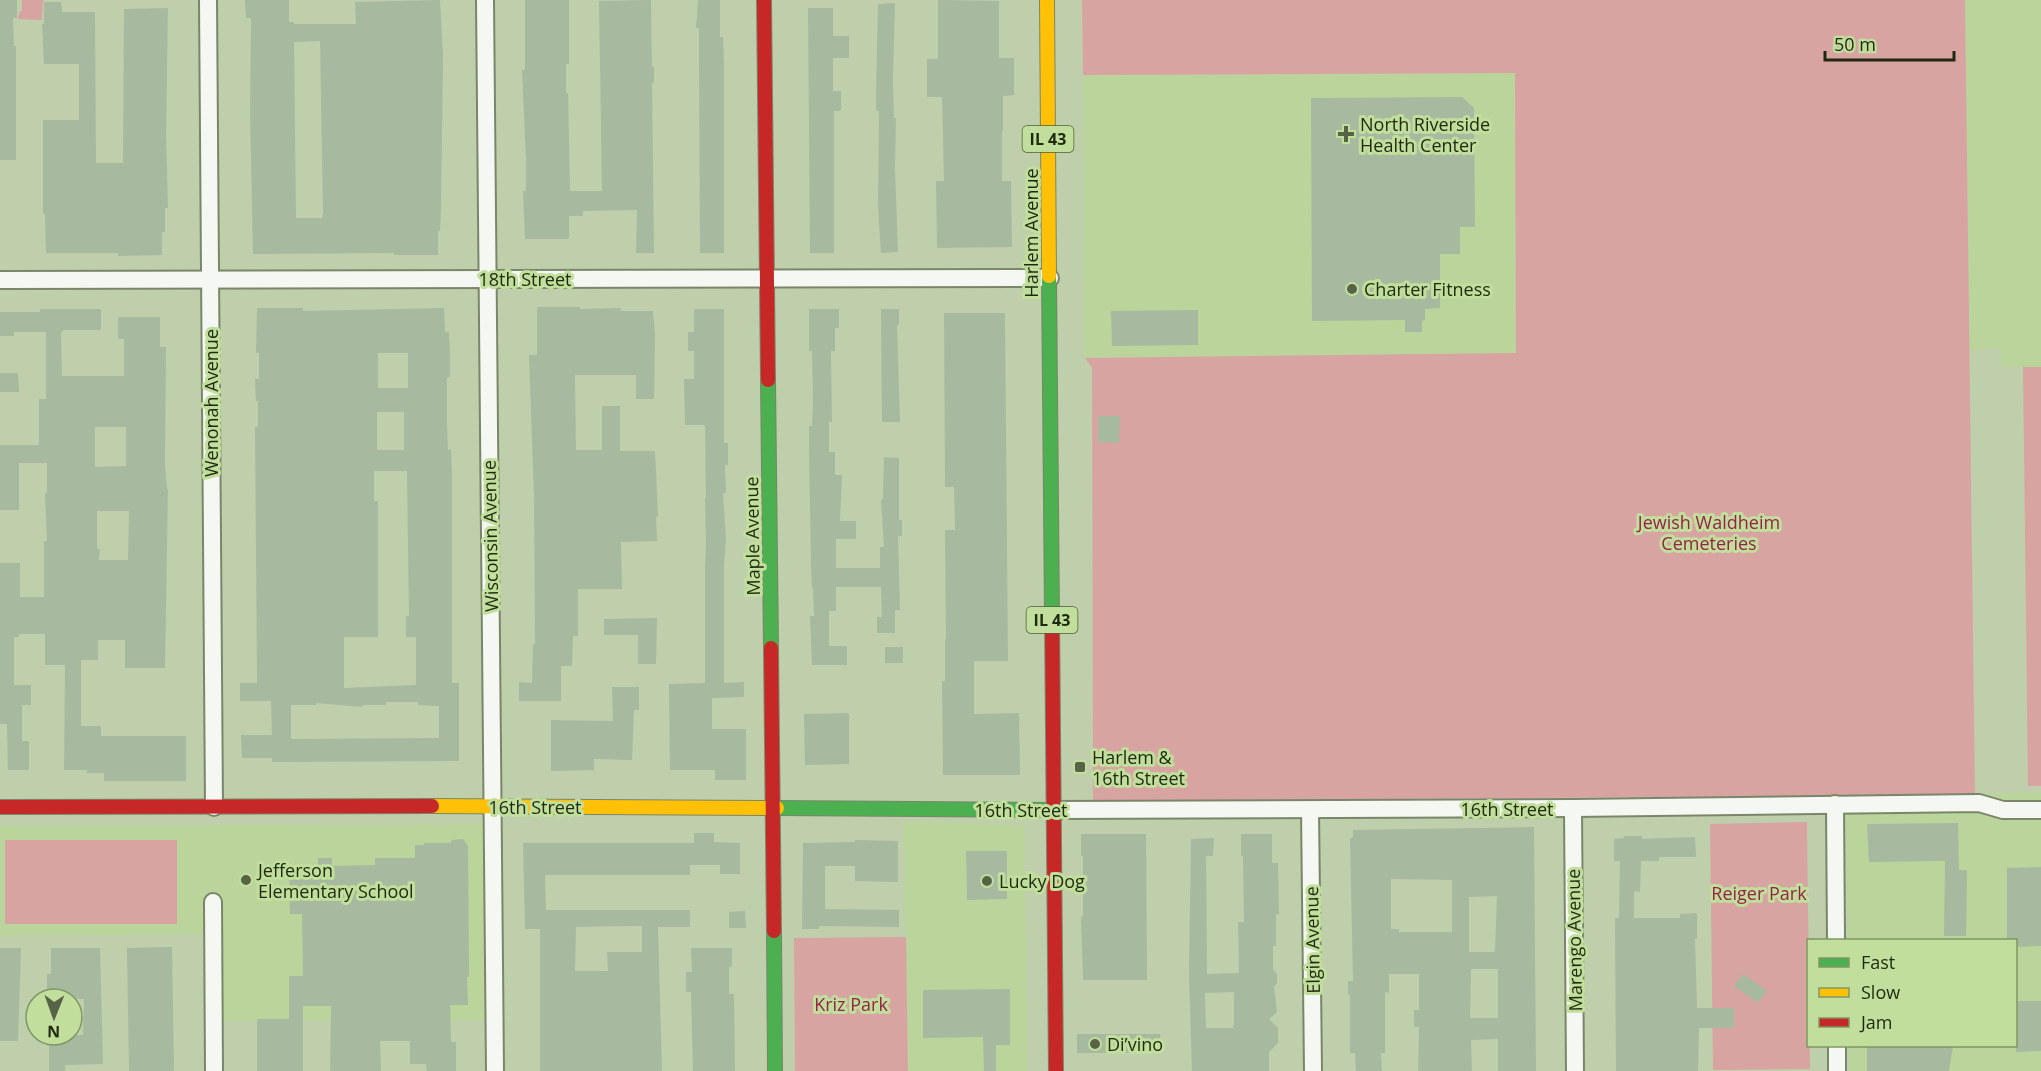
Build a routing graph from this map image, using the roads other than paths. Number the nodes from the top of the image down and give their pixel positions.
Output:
1 (208, 0) edge
2 (485, 0) edge
3 (764, 0) edge
4 (1047, 0) edge
5 (1050, 278) junction
6 (767, 279) junction
7 (0, 280) edge
8 (210, 280) junction
9 (487, 280) junction
10 (1835, 804) junction
11 (492, 806) junction
12 (0, 807) edge
13 (214, 807) junction
14 (773, 808) junction
15 (1573, 808) junction
16 (1054, 810) junction
17 (1310, 810) junction
18 (2041, 810) edge
19 (213, 902) dead end
20 (1836, 939) edge
21 (1837, 1047) edge
22 (214, 1071) edge
23 (495, 1071) edge
24 (776, 1071) edge
25 (1056, 1071) edge
26 (1313, 1071) edge
27 (1575, 1071) edge
28 (1837, 1071) edge

1 - 8 street, Wenonah Avenue
2 - 9 street, Wisconsin Avenue
3 - 6 street, Maple Avenue
4 - 5 street, Harlem Avenue / IL 43
5 - 6 street, 18th Street
5 - 16 street, Harlem Avenue / IL 43
6 - 9 street, 18th Street
6 - 14 street, Maple Avenue
7 - 8 street, 18th Street
8 - 9 street, 18th Street
8 - 13 street, Wenonah Avenue
9 - 11 street, Wisconsin Avenue
10 - 15 street, 16th Street
10 - 18 street, 16th Street
10 - 20 street
11 - 13 street, 16th Street
11 - 14 street, 16th Street
11 - 23 street, Wisconsin Avenue
12 - 13 street, 16th Street
14 - 16 street, 16th Street
14 - 24 street, Maple Avenue
15 - 17 street, 16th Street
15 - 27 street, Marengo Avenue
16 - 17 street, 16th Street
16 - 25 street, IL 43
17 - 26 street, Elgin Avenue
19 - 22 street
21 - 28 street

